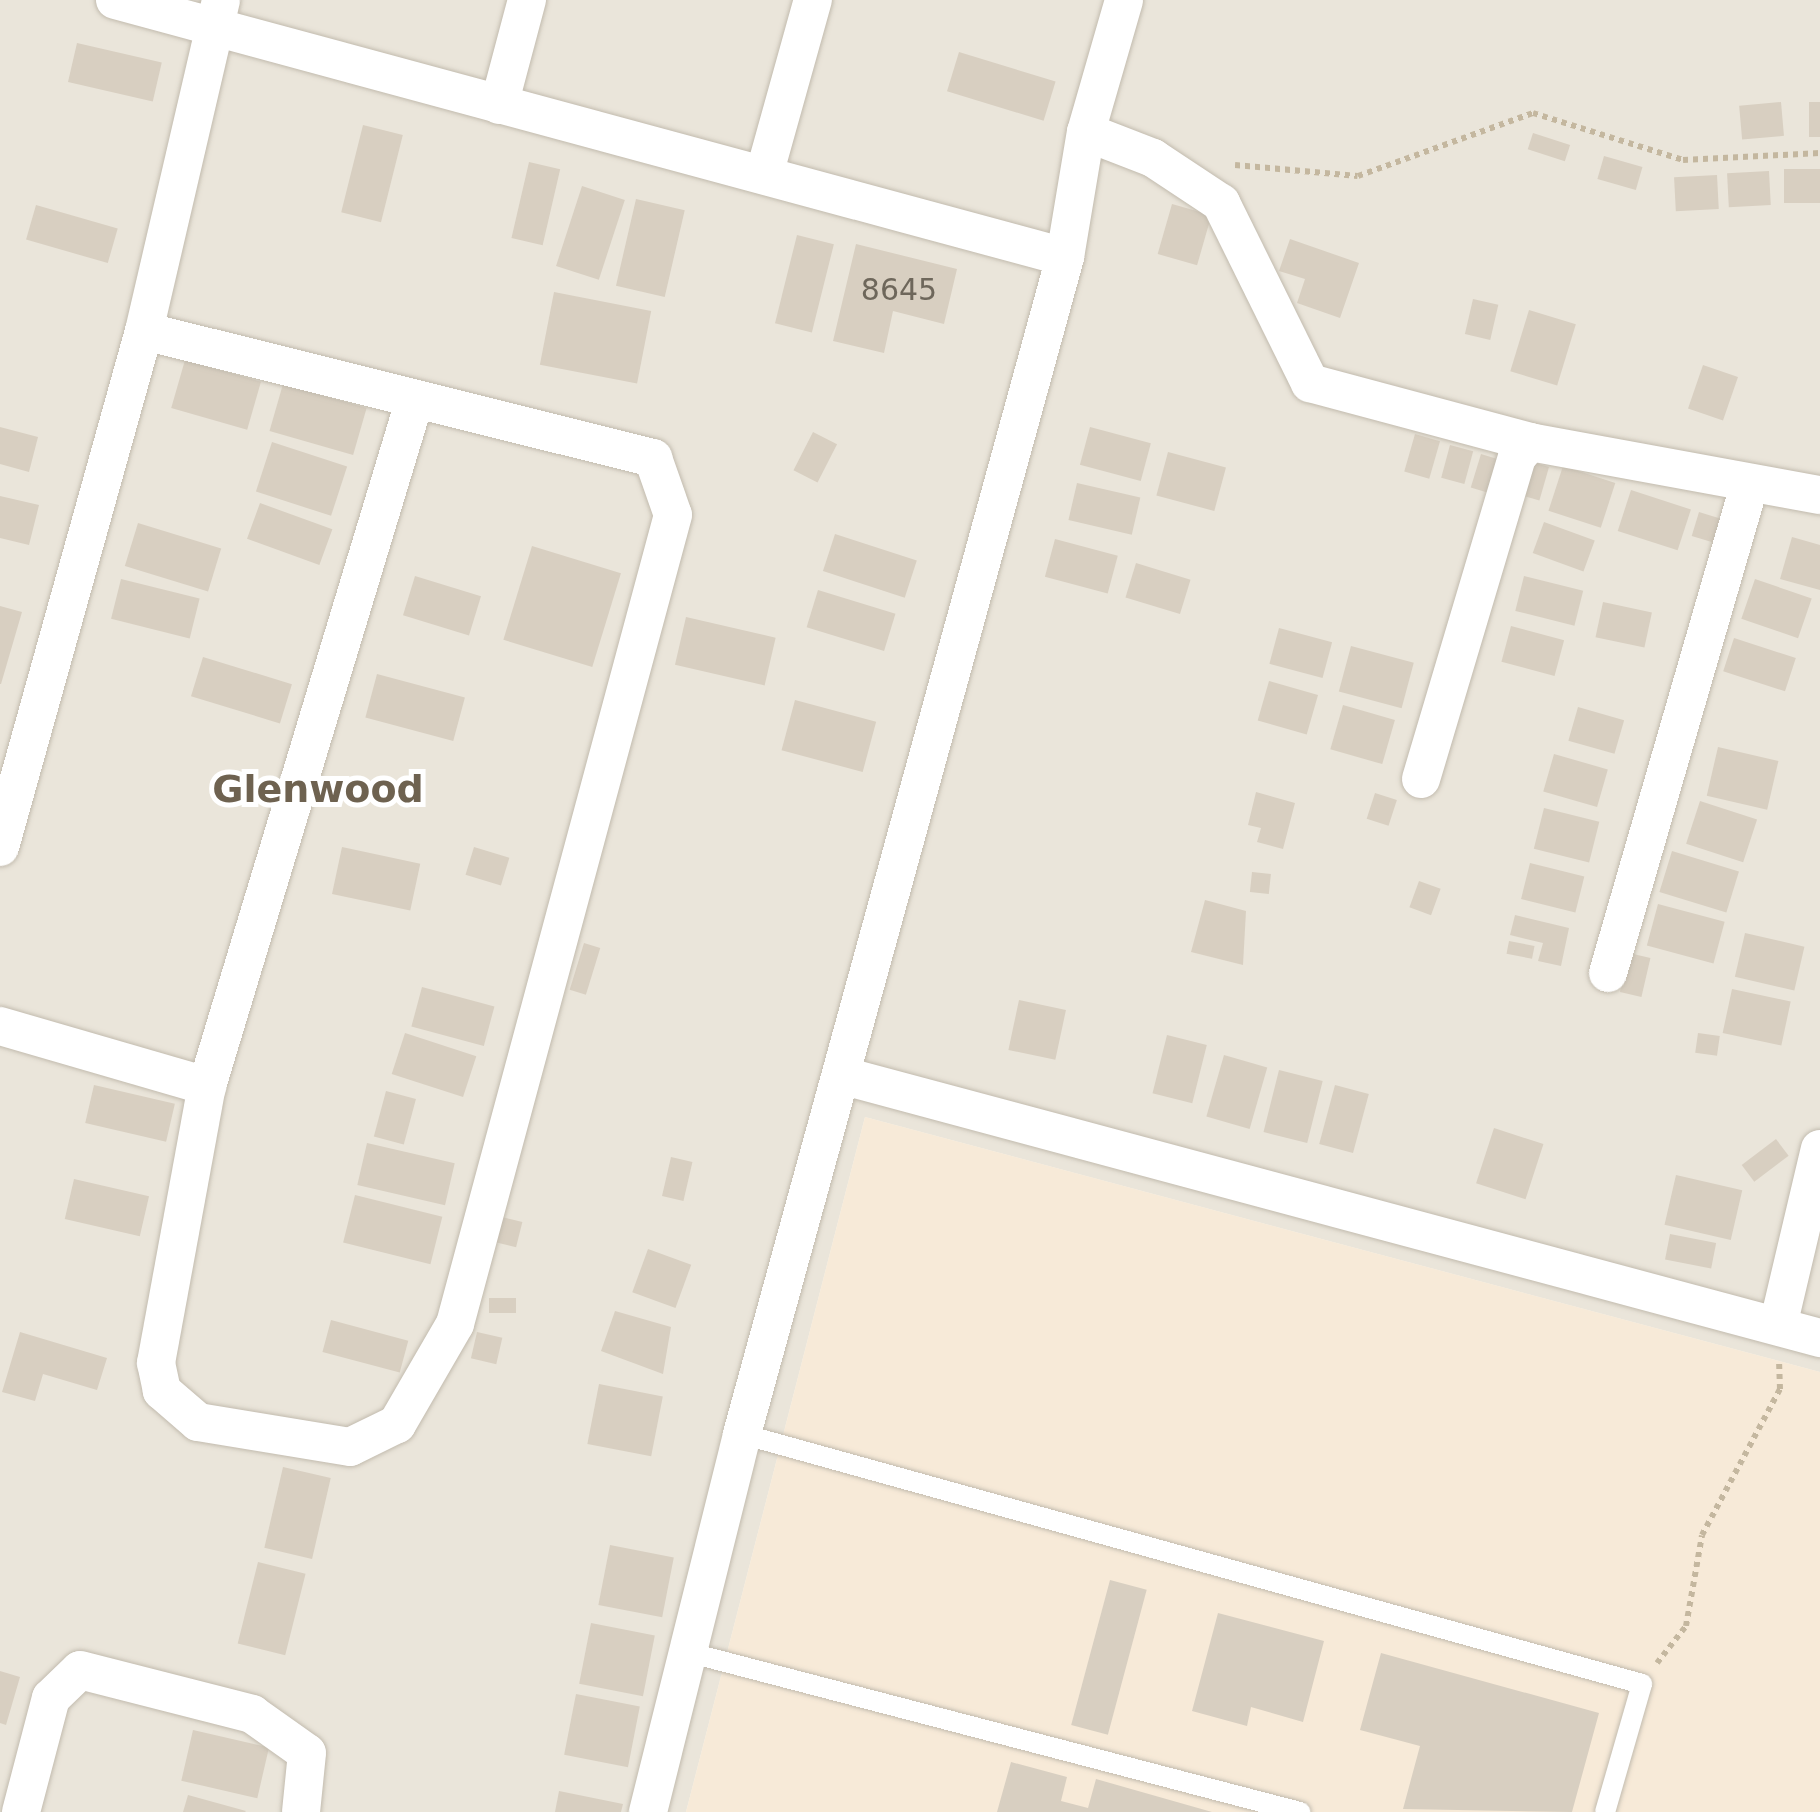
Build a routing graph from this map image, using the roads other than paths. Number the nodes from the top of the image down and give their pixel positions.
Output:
1 (116, 0) edge
2 (526, 0) edge
3 (814, 0) edge
4 (1124, 0) edge
5 (217, 14) edge
6 (500, 105) junction
7 (1086, 132) junction
8 (764, 175) junction
9 (1065, 257) junction
10 (144, 332) junction
11 (414, 402) junction
12 (1530, 442) junction
13 (1749, 486) junction
14 (1820, 496) edge
15 (1421, 779) dead end
16 (0, 848) edge
17 (1608, 973) dead end
18 (0, 1026) edge
19 (844, 1076) junction
20 (206, 1086) junction
21 (1820, 1149) edge
22 (1778, 1326) junction
23 (1820, 1338) edge
24 (742, 1434) junction
25 (688, 1652) junction
26 (20, 1812) edge
27 (301, 1812) edge
28 (648, 1812) edge
29 (1300, 1812) edge
30 (1605, 1812) edge

1 - 5 street
2 - 6 street
3 - 8 street
4 - 7 street
5 - 6 street
5 - 10 street
6 - 8 street
7 - 9 street
7 - 12 street
8 - 9 street
9 - 19 street
10 - 11 street
10 - 16 street
11 - 20 street
11 - 20 street
12 - 13 street
12 - 15 street
13 - 14 street
13 - 17 street
18 - 20 street
19 - 22 street
19 - 24 street
21 - 22 street
22 - 23 street
24 - 25 street
24 - 30 lane
25 - 28 street
25 - 29 lane
26 - 27 street

